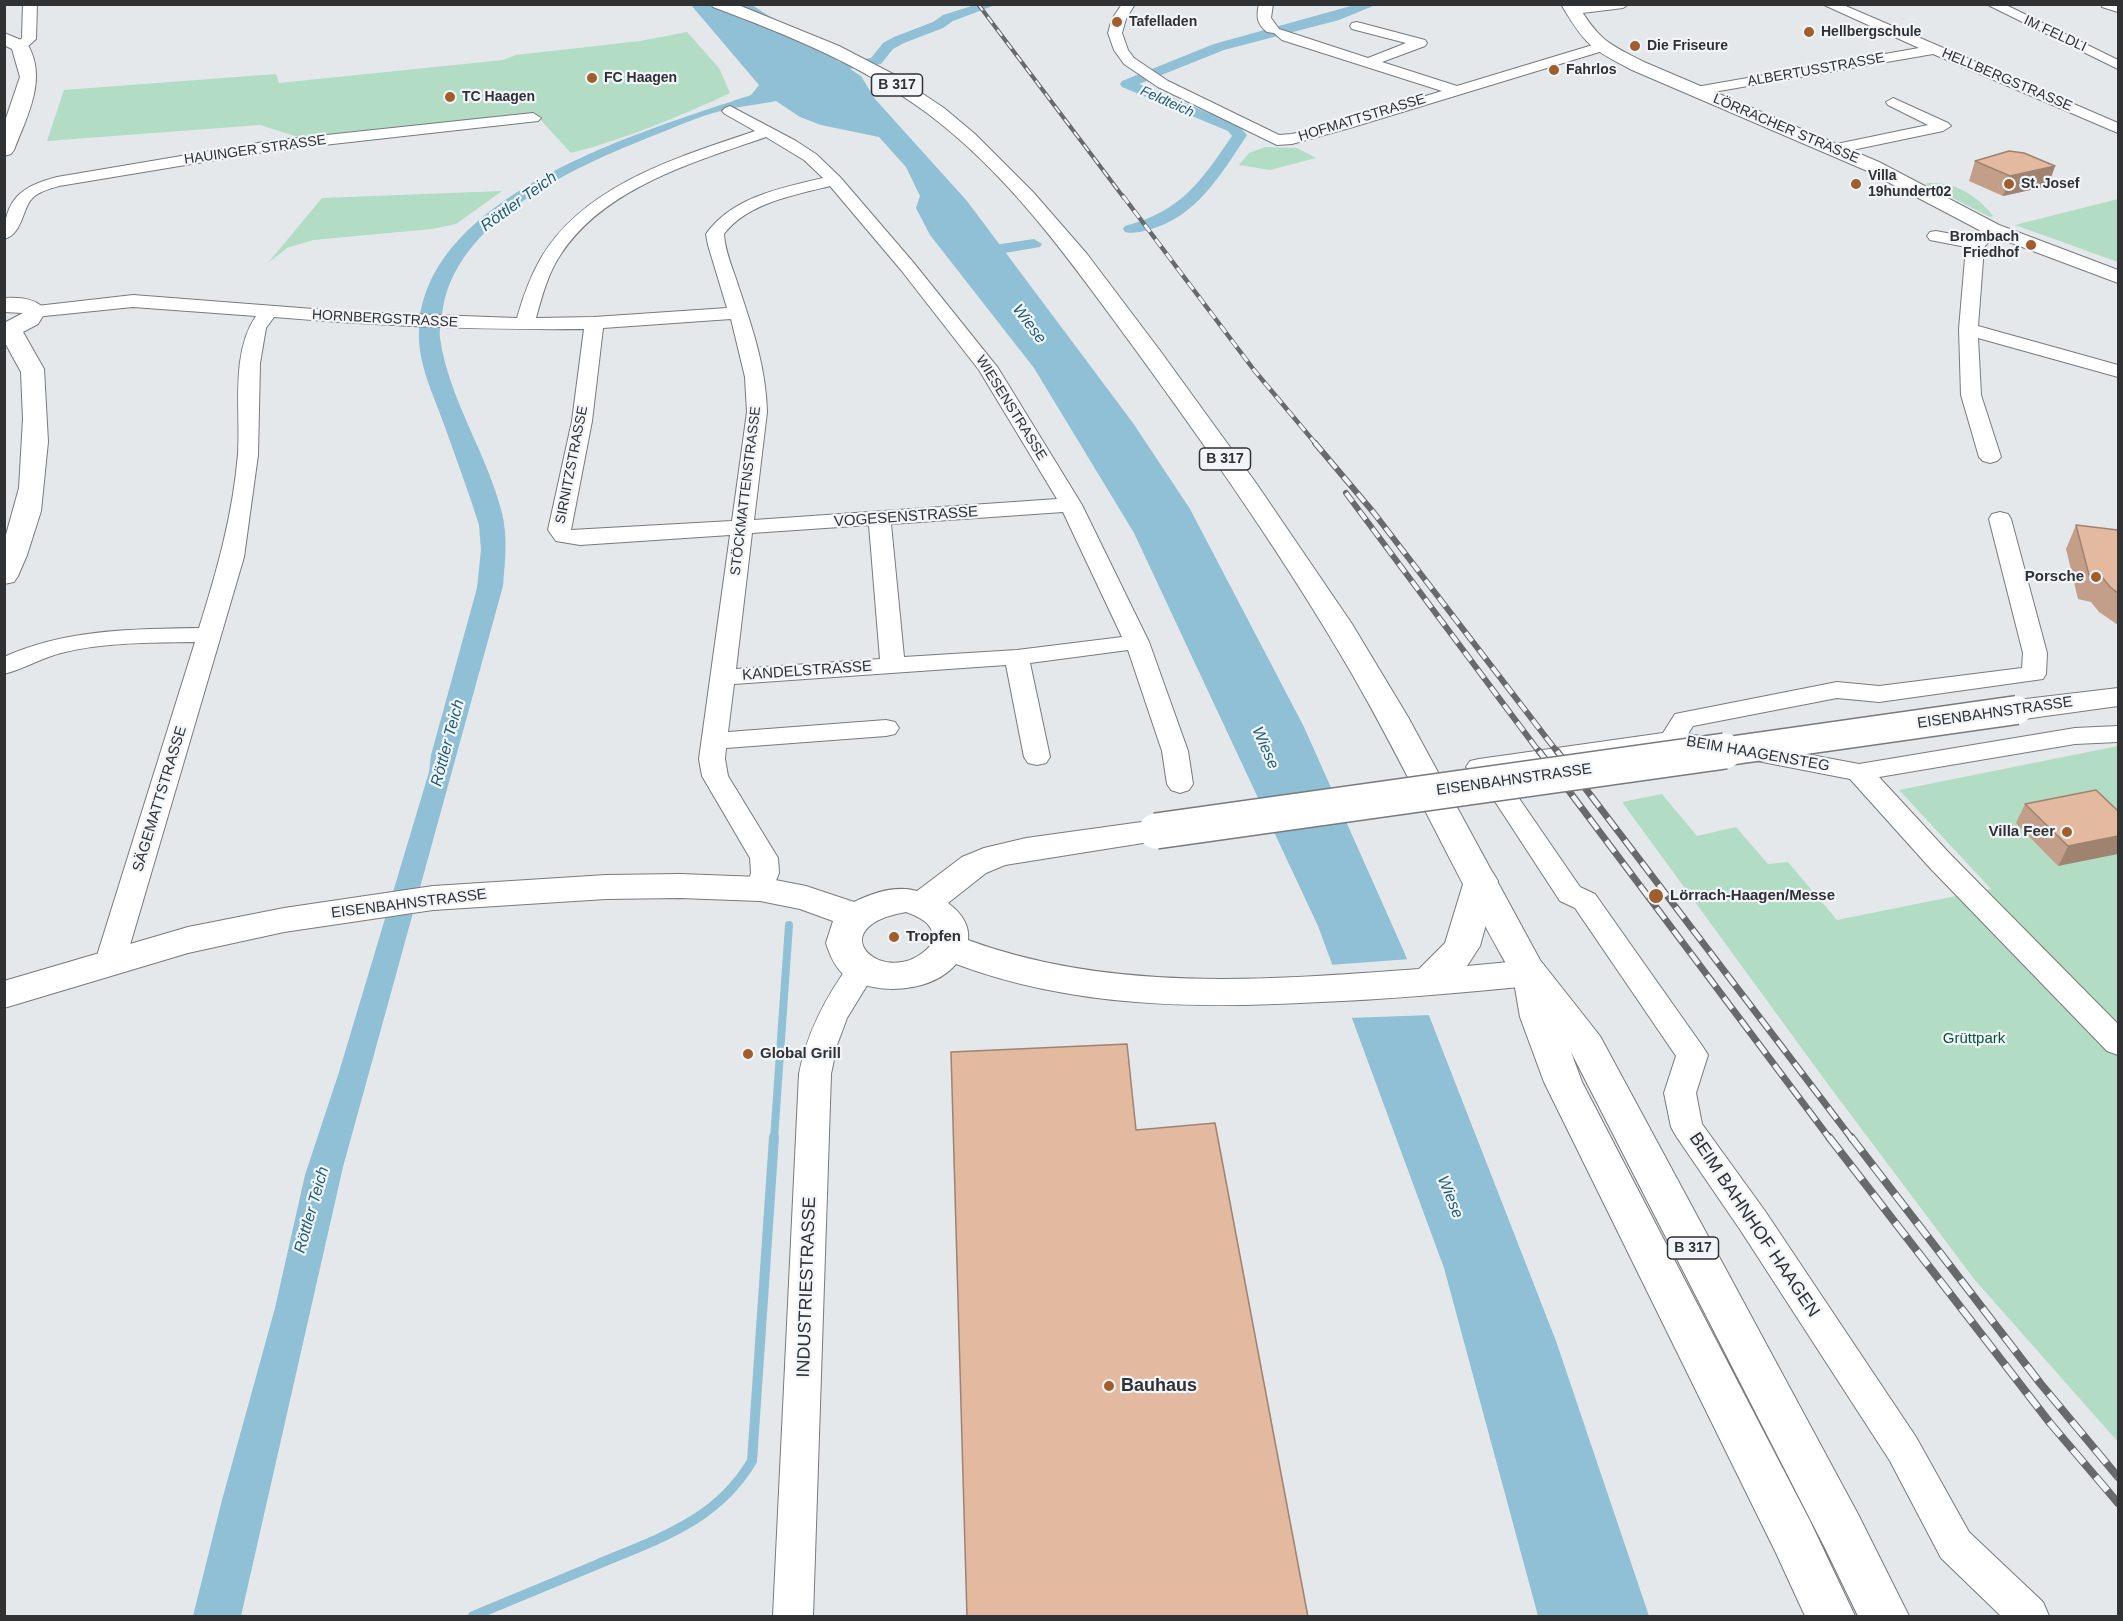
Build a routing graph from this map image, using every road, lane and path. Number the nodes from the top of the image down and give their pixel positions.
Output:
1 (30, 4) edge
2 (719, 4) edge
3 (1129, 4) edge
4 (1266, 4) edge
5 (1623, 4) edge
6 (1828, 4) edge
7 (1992, 4) edge
8 (2107, 4) edge
9 (1571, 7) edge
10 (2118, 8) edge
11 (1356, 26) dead end
12 (12, 42) edge
13 (1601, 47) junction
14 (1936, 50) junction
15 (1370, 62) junction
16 (2118, 65) edge
17 (1455, 90) junction
18 (1696, 91) junction
19 (1893, 102) dead end
20 (730, 111) dead end
21 (533, 118) dead end
22 (2118, 128) edge
23 (767, 132) junction
24 (1833, 149) junction
25 (4, 150) edge
26 (834, 180) junction
27 (1992, 229) junction
28 (4, 234) edge
29 (1936, 236) dead end
30 (1976, 244) junction
31 (2118, 277) edge
32 (34, 311) joint
33 (268, 312) junction
34 (737, 313) junction
35 (6, 322) edge
36 (594, 323) junction
37 (525, 324) junction
38 (1968, 329) junction
39 (2118, 371) edge
40 (1990, 457) dead end
41 (1071, 505) junction
42 (879, 519) junction
43 (2000, 519) dead end
44 (741, 529) junction
45 (4, 576) edge
46 (209, 635) junction
47 (1137, 642) junction
48 (1017, 657) junction
49 (6, 666) edge
50 (893, 666) junction
51 (722, 677) junction
52 (2118, 698) edge
53 (886, 728) dead end
54 (2118, 734) edge
55 (1671, 740) junction
56 (713, 741) junction
57 (1037, 756) dead end
58 (1479, 767) joint
59 (1859, 772) junction
60 (1180, 784) dead end
61 (1480, 881) junction
62 (760, 889) junction
63 (924, 903) junction
64 (855, 916) junction
65 (949, 947) junction
66 (110, 962) junction
67 (862, 969) junction
68 (1530, 973) junction
69 (1450, 974) junction
70 (4, 995) edge
71 (2118, 1043) edge
72 (793, 1617) edge
73 (1830, 1617) edge
74 (1884, 1617) edge
75 (2029, 1617) edge

1 - 12 street
2 - 61 main road, B 317
3 - 17 street, HOFMATTSTRASSE
4 - 15 street
5 - 9 street
6 - 14 street, HELLBERGSTRASSE
7 - 16 street, IM FELDLI
8 - 10 street
9 - 13 main road, LÖRRACHER STRASSE
11 - 15 street
12 - 25 main road
13 - 17 street, HOFMATTSTRASSE
13 - 18 main road, LÖRRACHER STRASSE
14 - 18 street, ALBERTUSSTRASSE
14 - 22 street, HELLBERGSTRASSE
15 - 17 street
18 - 24 main road, LÖRRACHER STRASSE
19 - 24 street
20 - 23 street, WIESENSTRASSE
21 - 28 street, HAUINGER STRASSE
23 - 26 street, WIESENSTRASSE
23 - 37 street
24 - 27 main road, LÖRRACHER STRASSE
26 - 34 street, STÖCKMATTENSTRASSE
26 - 41 street, WIESENSTRASSE
27 - 30 street
27 - 31 main road, LÖRRACHER STRASSE
29 - 30 street
30 - 38 street
32 - 33 street, HORNBERGSTRASSE
32 - 35 main road
33 - 37 street, HORNBERGSTRASSE
33 - 46 street, SÄGEMATTSTRASSE
34 - 36 street, HORNBERGSTRASSE
34 - 44 street, STÖCKMATTENSTRASSE
35 - 45 main road
36 - 37 street, HORNBERGSTRASSE
36 - 44 street, SIRNITZSTRASSE
38 - 39 street
38 - 40 street
41 - 42 street, VOGESENSTRASSE
41 - 47 street, WIESENSTRASSE
42 - 44 street, VOGESENSTRASSE
42 - 50 street, KANDELSTRASSE
43 - 55 street
44 - 51 street, STÖCKMATTENSTRASSE
46 - 49 street
46 - 66 street, SÄGEMATTSTRASSE
47 - 48 street, KANDELSTRASSE
47 - 60 street, WIESENSTRASSE
48 - 50 street, KANDELSTRASSE
48 - 57 street
50 - 51 street, KANDELSTRASSE
51 - 56 street, STÖCKMATTENSTRASSE
52 - 63 main road, EISENBAHNSTRASSE, bridge
53 - 56 street
54 - 59 street, BEIM HAAGENSTEG
55 - 58 street, BEIM HAAGENSTEG
55 - 59 street, BEIM HAAGENSTEG
56 - 62 street, STÖCKMATTENSTRASSE
58 - 75 street, BEIM BAHNHOF HAAGEN
59 - 71 street
61 - 68 main road, B 317
61 - 69 main road
62 - 64 main road, EISENBAHNSTRASSE
62 - 66 main road, EISENBAHNSTRASSE
63 - 64 main road
63 - 65 main road
64 - 67 main road
65 - 67 main road
65 - 69 main road
66 - 70 main road, EISENBAHNSTRASSE
67 - 72 street, INDUSTRIESTRASSE
68 - 69 main road
68 - 73 main road, B 317
68 - 74 main road, B 317

